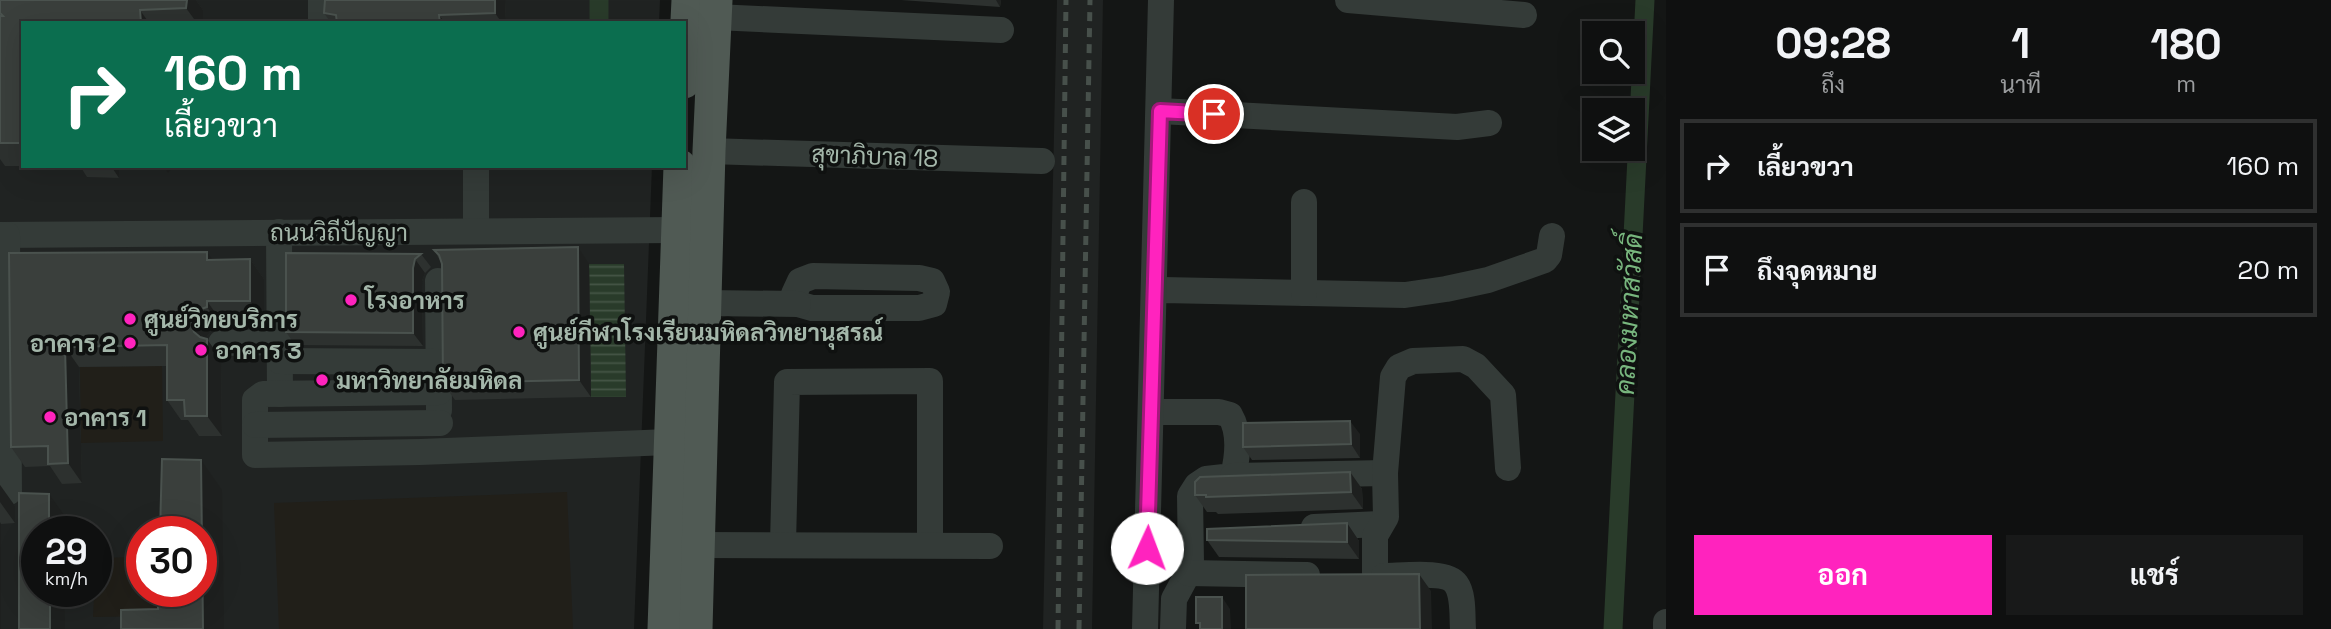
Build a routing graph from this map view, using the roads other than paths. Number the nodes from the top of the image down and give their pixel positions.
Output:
1 (321, 0) edge
2 (1161, 0) edge
3 (1348, 0) edge
4 (707, 6) edge
5 (1524, 15) dead end
6 (321, 21) edge
7 (1000, 30) dead end
8 (686, 75) edge
9 (1160, 111) junction
10 (1489, 123) dead end
11 (709, 151) junction
12 (1042, 161) dead end
13 (476, 168) edge
14 (680, 168) edge
15 (1304, 202) dead end
16 (476, 230) junction
17 (677, 230) junction
18 (279, 232) junction
19 (4, 235) edge
20 (1552, 236) dead end
21 (438, 281) dead end
22 (1154, 292) junction
23 (1304, 293) junction
24 (705, 295) junction
25 (797, 296) dead end
26 (221, 342) dead end
27 (280, 351) junction
28 (439, 362) junction
29 (439, 392) junction
30 (280, 394) junction
31 (1151, 412) junction
32 (440, 423) junction
33 (255, 425) junction
34 (669, 442) junction
35 (441, 450) junction
36 (1508, 468) dead end
37 (1385, 473) junction
38 (1233, 475) junction
39 (9, 492) dead end
40 (1380, 524) junction
41 (1285, 527) edge
42 (1217, 530) edge
43 (1190, 531) junction
44 (783, 544) junction
45 (698, 545) junction
46 (930, 545) junction
47 (990, 546) dead end
48 (1188, 573) junction
49 (1375, 576) junction
50 (1666, 622) edge
51 (664, 629) edge
52 (696, 629) edge
53 (1145, 629) edge
54 (1173, 629) edge
55 (1463, 629) edge
56 (1665, 629) edge

1 - 6 street
2 - 9 street
3 - 5 street
4 - 7 street
4 - 8 main road
4 - 11 main road
9 - 10 street
9 - 22 street
11 - 12 street, สุขาภิบาล 18
11 - 24 main road
13 - 16 street
14 - 17 main road
15 - 23 street
16 - 17 street, ถนนวิถีปัญญา
16 - 18 street, ถนนวิถีปัญญา
17 - 34 main road
18 - 19 street, ถนนวิถีปัญญา
18 - 27 street
19 - 39 street
20 - 23 street
21 - 28 street
22 - 23 street
22 - 31 street
24 - 25 street
24 - 45 main road
26 - 27 street
27 - 28 street
27 - 30 street
28 - 29 street
29 - 30 street
29 - 32 street
30 - 33 street
31 - 38 street
31 - 53 street
32 - 33 street
32 - 35 street
33 - 35 street
34 - 35 street
34 - 51 main road
36 - 37 street
37 - 38 street
37 - 40 street
38 - 43 street
40 - 41 street
40 - 49 street
42 - 43 street
43 - 48 street
44 - 45 street
44 - 46 street
44 - 46 street
45 - 52 main road
46 - 47 street
48 - 49 street
48 - 54 street
49 - 55 street
50 - 56 street

